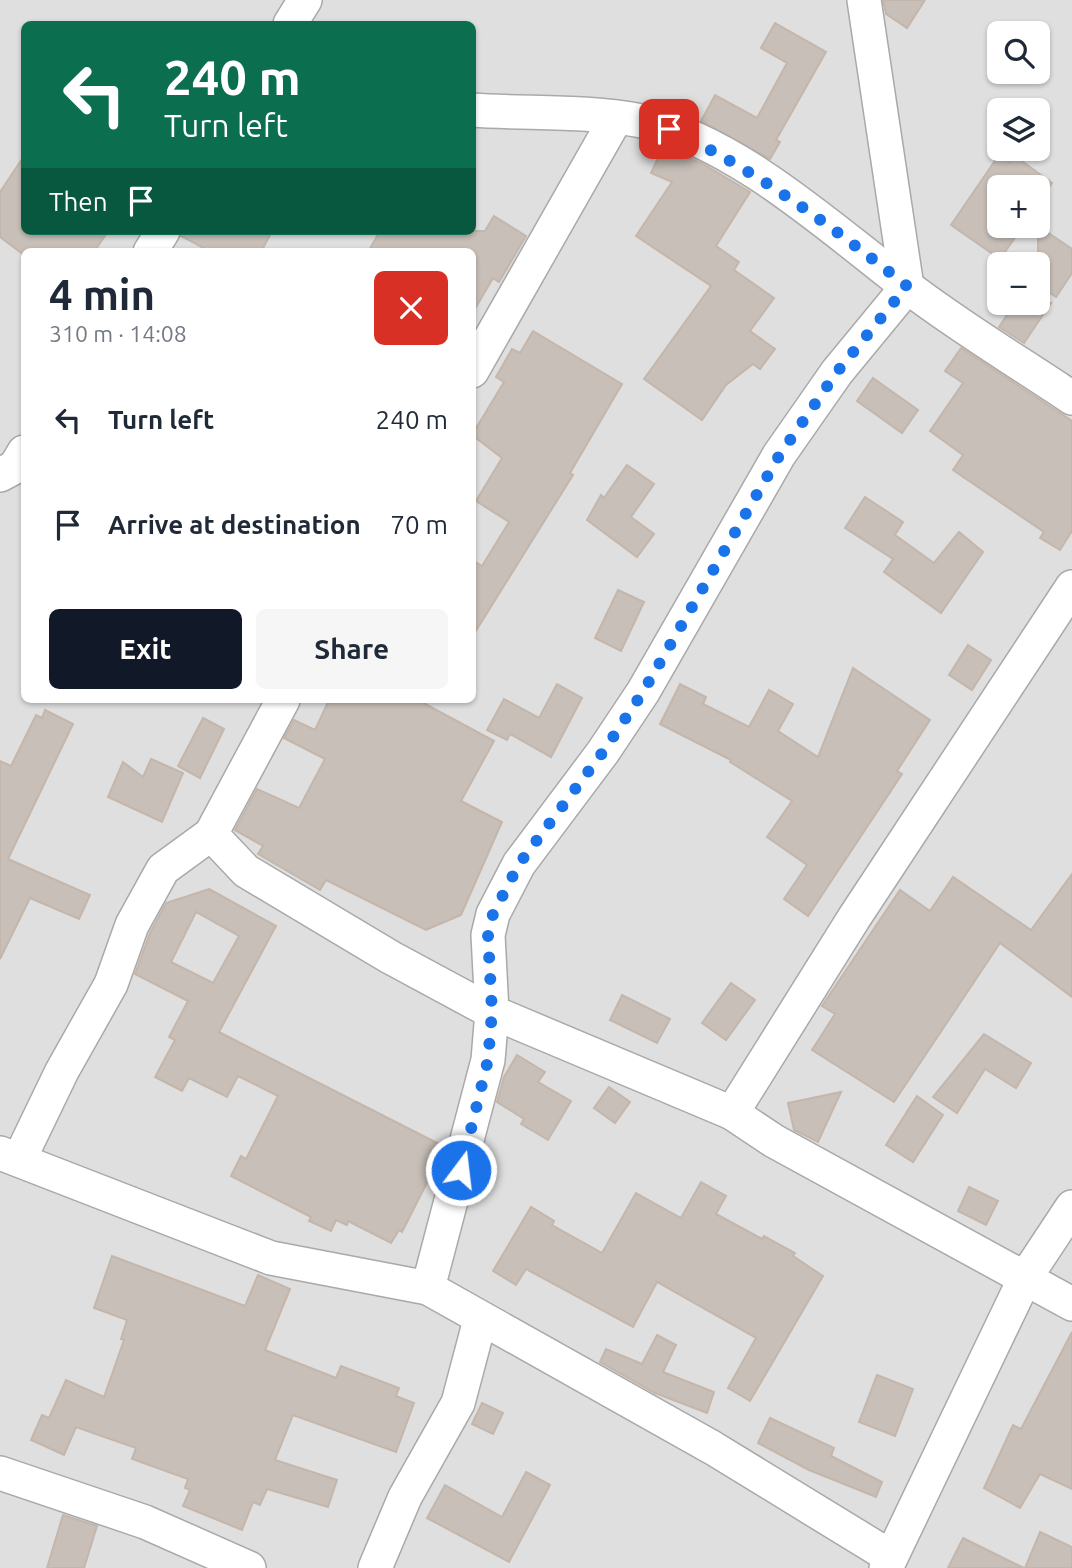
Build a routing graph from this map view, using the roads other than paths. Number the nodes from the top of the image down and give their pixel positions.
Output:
1 (864, 0) edge
2 (476, 110) edge
3 (615, 118) junction
4 (907, 286) junction
5 (476, 364) edge
6 (1072, 398) edge
7 (21, 457) edge
8 (0, 475) edge
9 (1072, 587) edge
10 (281, 703) edge
11 (211, 834) junction
12 (492, 1012) junction
13 (732, 1113) junction
14 (9, 1156) edge
15 (1072, 1207) edge
16 (1025, 1278) junction
17 (428, 1288) junction
18 (1072, 1304) edge
19 (480, 1320) junction
20 (0, 1474) edge
21 (888, 1562) edge
22 (249, 1568) edge
23 (375, 1568) edge

1 - 4 street
2 - 3 street
3 - 4 street
3 - 5 street
4 - 6 street
4 - 12 street
7 - 8 street
9 - 13 street
10 - 11 street
11 - 12 street
11 - 14 street
12 - 13 street
12 - 17 street
13 - 16 street
14 - 17 street
15 - 16 street
16 - 18 street
16 - 21 street
17 - 19 street
19 - 21 street
19 - 23 street
20 - 22 street

